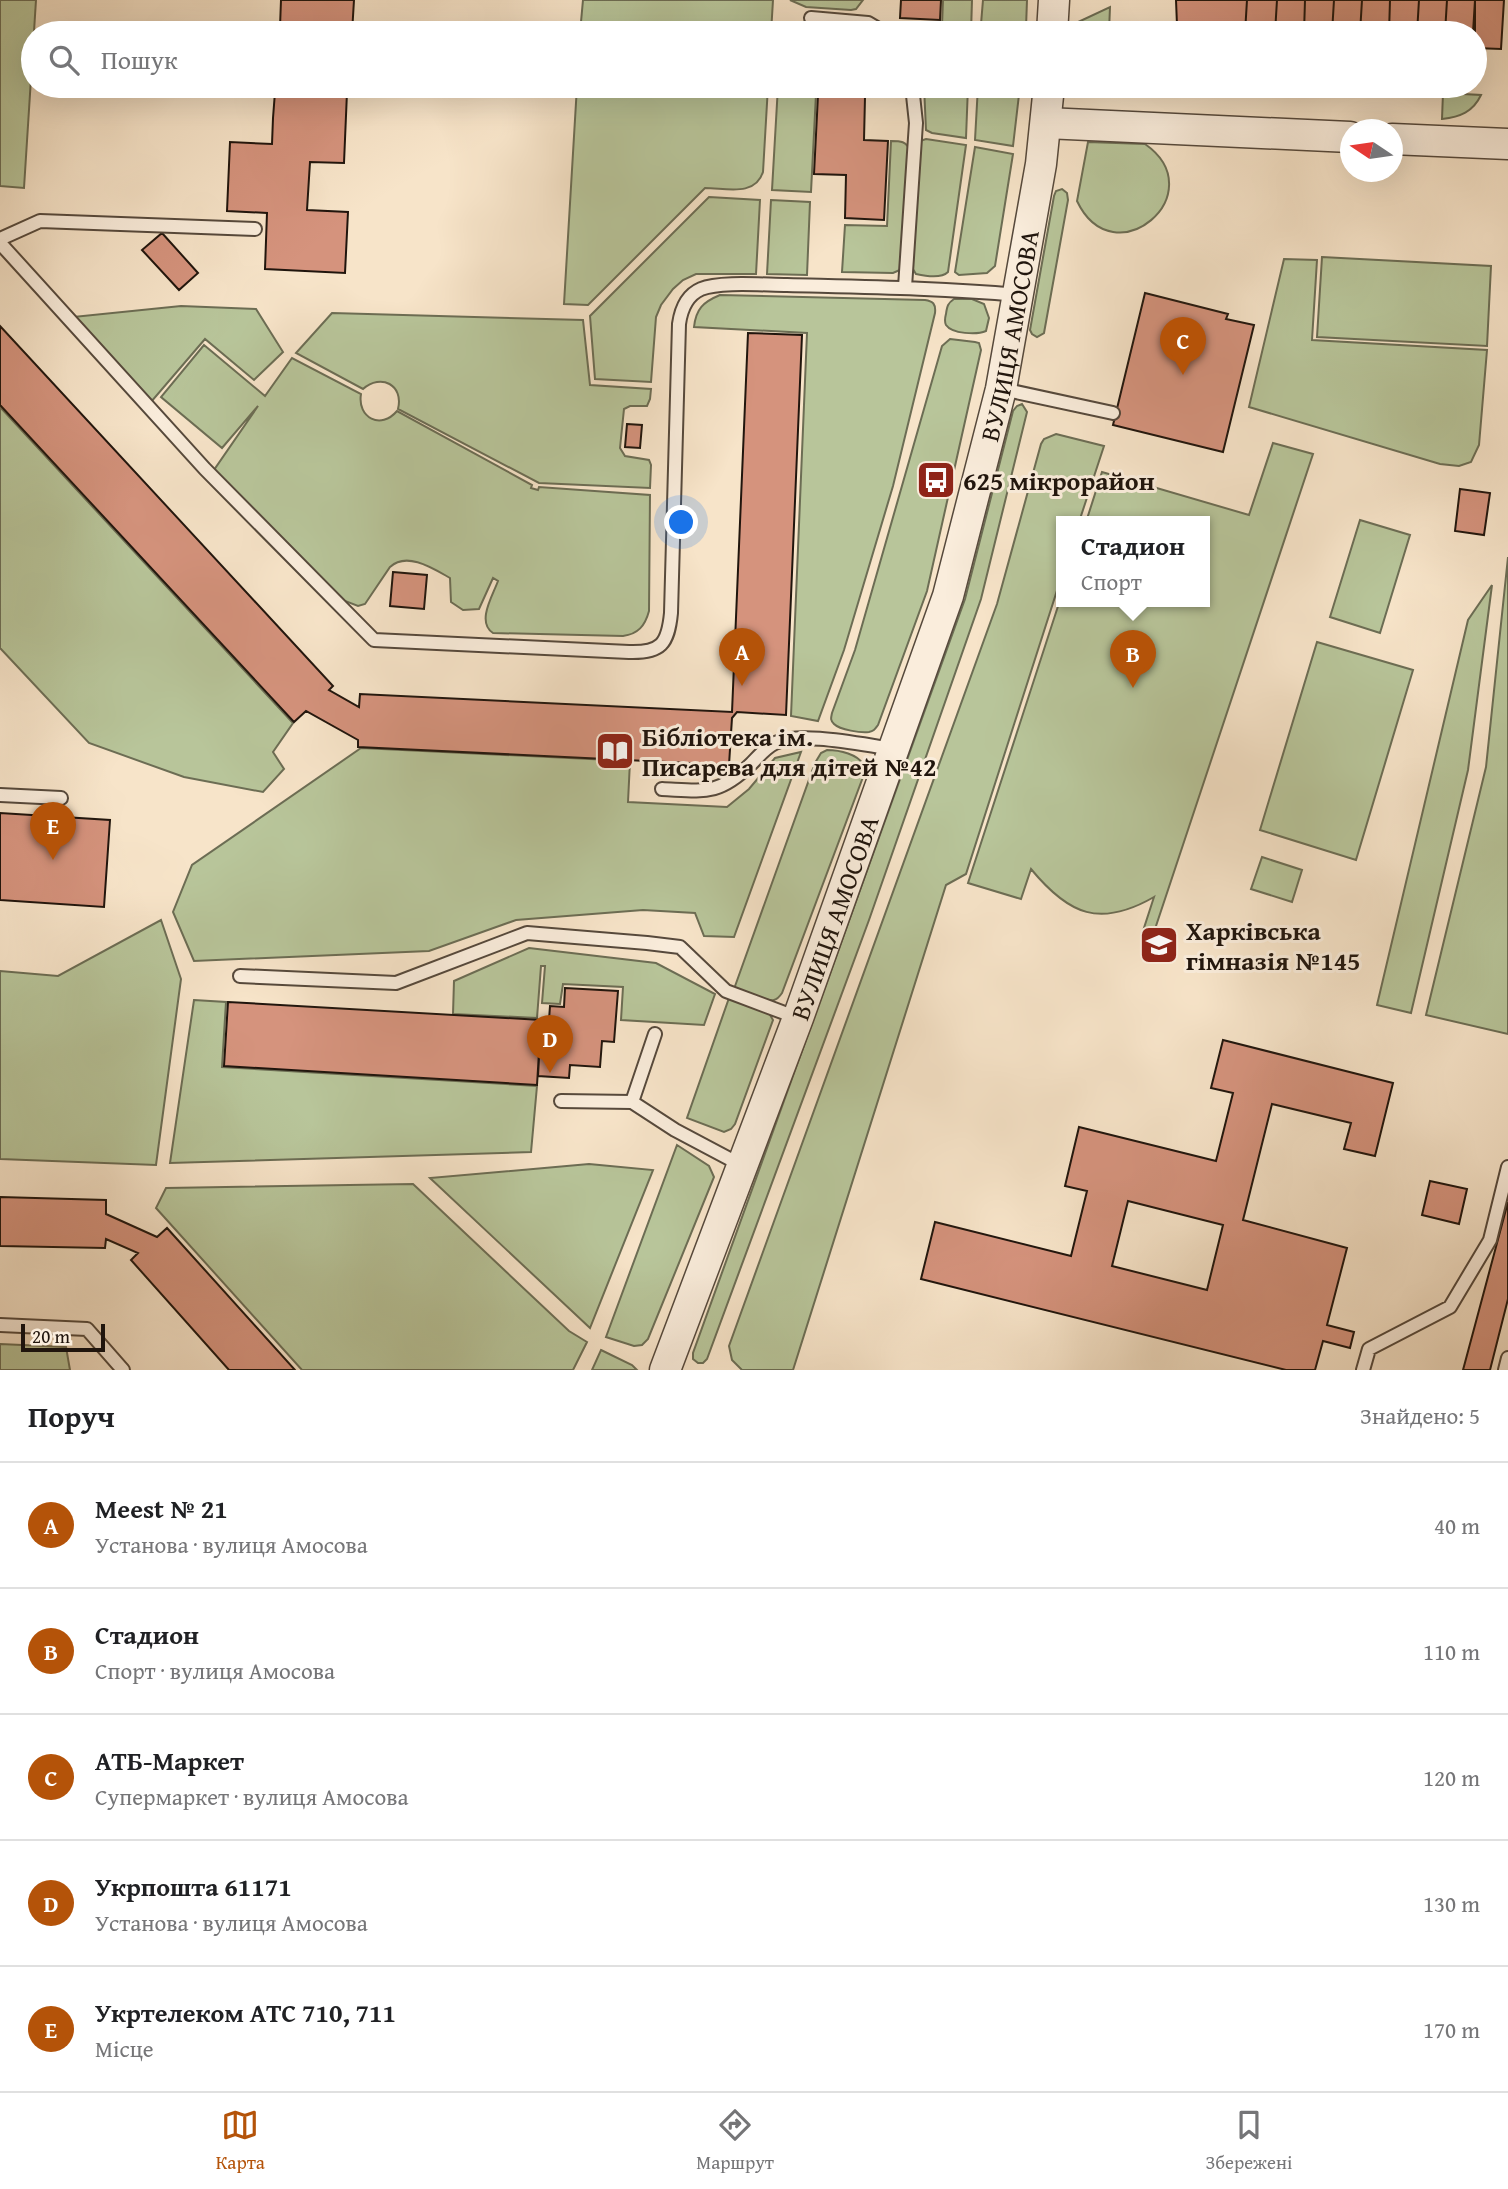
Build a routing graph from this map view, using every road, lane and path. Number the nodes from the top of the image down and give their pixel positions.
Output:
1 (1054, 0) edge
2 (811, 18) dead end
3 (845, 21) edge
4 (1053, 21) edge
5 (914, 98) edge
6 (1048, 98) edge
7 (1046, 123) junction
8 (1340, 137) edge
9 (1403, 139) edge
10 (1508, 144) edge
11 (255, 229) dead end
12 (0, 241) edge
13 (905, 287) junction
14 (1018, 295) junction
15 (1001, 389) junction
16 (1113, 413) dead end
17 (894, 749) junction
18 (662, 789) dead end
19 (0, 795) edge
20 (61, 798) dead end
21 (240, 976) dead end
22 (798, 1018) junction
23 (655, 1034) dead end
24 (561, 1101) dead end
25 (632, 1102) junction
26 (741, 1165) junction
27 (1508, 1167) edge
28 (0, 1325) edge
29 (1508, 1360) edge
30 (123, 1370) edge
31 (665, 1370) edge
32 (1363, 1370) edge
33 (1505, 1370) edge

1 - 4 street
2 - 3 lane
5 - 13 lane
6 - 7 street, ВУЛИЦЯ АМОСОВА
7 - 8 street
7 - 14 street, ВУЛИЦЯ АМОСОВА
9 - 10 street
11 - 12 lane
12 - 13 lane
13 - 14 lane
14 - 15 street, ВУЛИЦЯ АМОСОВА
15 - 16 lane
15 - 17 street, ВУЛИЦЯ АМОСОВА
17 - 18 lane
17 - 22 street, ВУЛИЦЯ АМОСОВА
19 - 20 lane
21 - 22 lane
22 - 26 street, ВУЛИЦЯ АМОСОВА
23 - 25 lane
24 - 25 lane
25 - 26 lane
26 - 31 street, ВУЛИЦЯ АМОСОВА
27 - 32 lane
28 - 30 lane
29 - 33 lane

